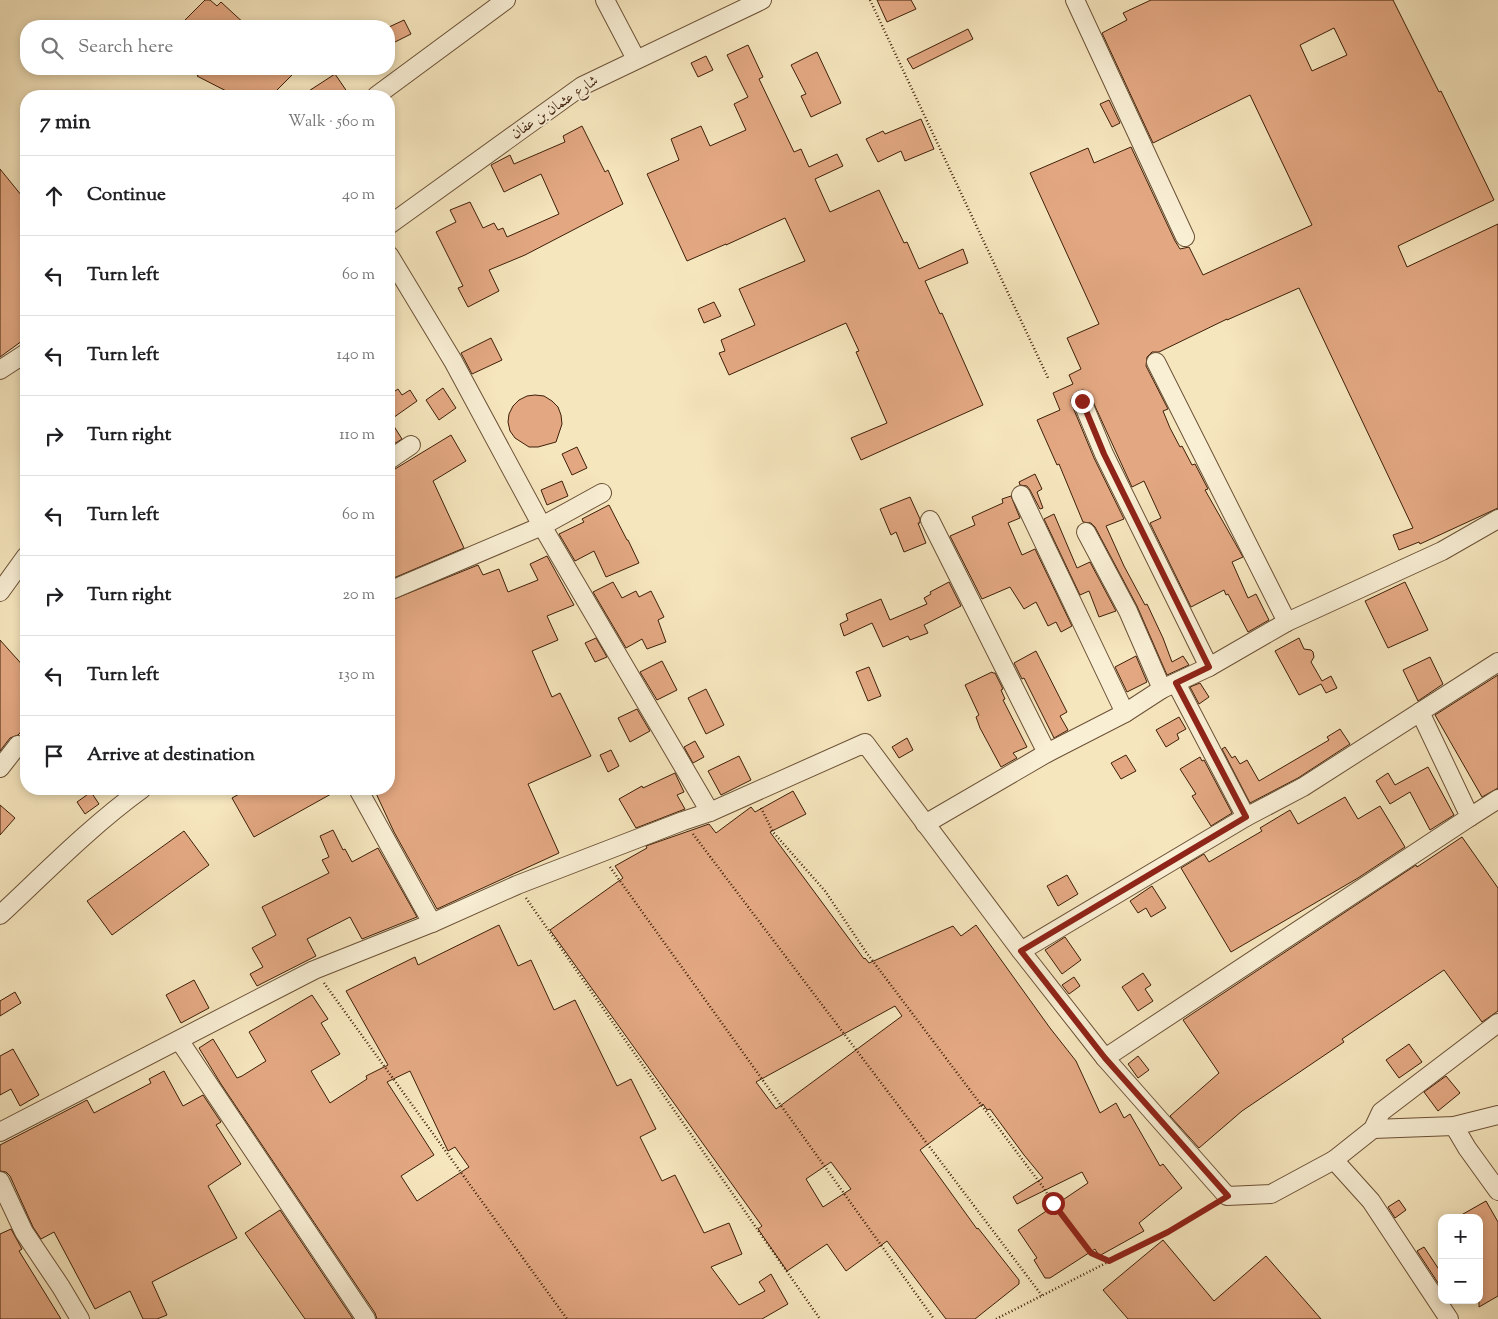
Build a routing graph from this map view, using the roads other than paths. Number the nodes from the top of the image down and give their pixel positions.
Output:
1 (506, 0) edge
2 (605, 0) edge
3 (762, 0) edge
4 (1075, 0) edge
5 (636, 59) junction
6 (384, 90) edge
7 (395, 221) edge
8 (1185, 237) dead end
9 (395, 265) edge
10 (20, 357) edge
11 (1156, 362) dead end
12 (0, 370) edge
13 (1082, 401) dead end
14 (411, 445) dead end
15 (395, 456) edge
16 (602, 493) dead end
17 (1021, 495) dead end
18 (1498, 519) edge
19 (930, 520) dead end
20 (542, 526) junction
21 (1086, 532) dead end
22 (20, 564) edge
23 (395, 588) edge
24 (0, 592) edge
25 (1287, 622) junction
26 (1498, 662) edge
27 (1209, 667) junction
28 (1169, 686) junction
29 (1420, 712) junction
30 (1125, 713) junction
31 (18, 745) dead end
32 (1047, 753) junction
33 (0, 768) edge
34 (134, 795) edge
35 (361, 795) edge
36 (1498, 799) edge
37 (710, 812) junction
38 (1246, 817) junction
39 (1470, 817) junction
40 (925, 824) junction
41 (0, 915) edge
42 (432, 923) junction
43 (1021, 951) junction
44 (1498, 1023) edge
45 (178, 1040) junction
46 (1105, 1058) junction
47 (1498, 1115) edge
48 (1454, 1126) junction
49 (1373, 1129) junction
50 (0, 1132) edge
51 (1334, 1160) junction
52 (0, 1182) edge
53 (1498, 1191) edge
54 (80, 1319) edge
55 (366, 1319) edge
56 (1449, 1319) edge

1 - 6 street
2 - 5 street
3 - 5 street, شارع عثمان بن عفان
4 - 8 street
5 - 7 street, شارع عثمان بن عفان
9 - 20 street
10 - 12 street
11 - 25 street
13 - 27 street
14 - 15 street
16 - 20 street
17 - 30 street
18 - 25 street
19 - 32 street
20 - 23 street
20 - 37 street
21 - 28 street
22 - 24 street
25 - 27 street
26 - 29 street
27 - 28 street
28 - 30 street
28 - 38 street
29 - 38 street
29 - 39 street
30 - 32 street
31 - 33 street
32 - 40 street
34 - 41 street
35 - 42 street
36 - 39 street
37 - 40 street
37 - 42 street
38 - 43 street
39 - 46 street
40 - 43 street
42 - 45 street
43 - 46 street
44 - 49 street
45 - 50 street
45 - 55 street
46 - 51 street
47 - 48 street
48 - 49 street
48 - 53 street
49 - 51 street
51 - 56 street
52 - 54 street

